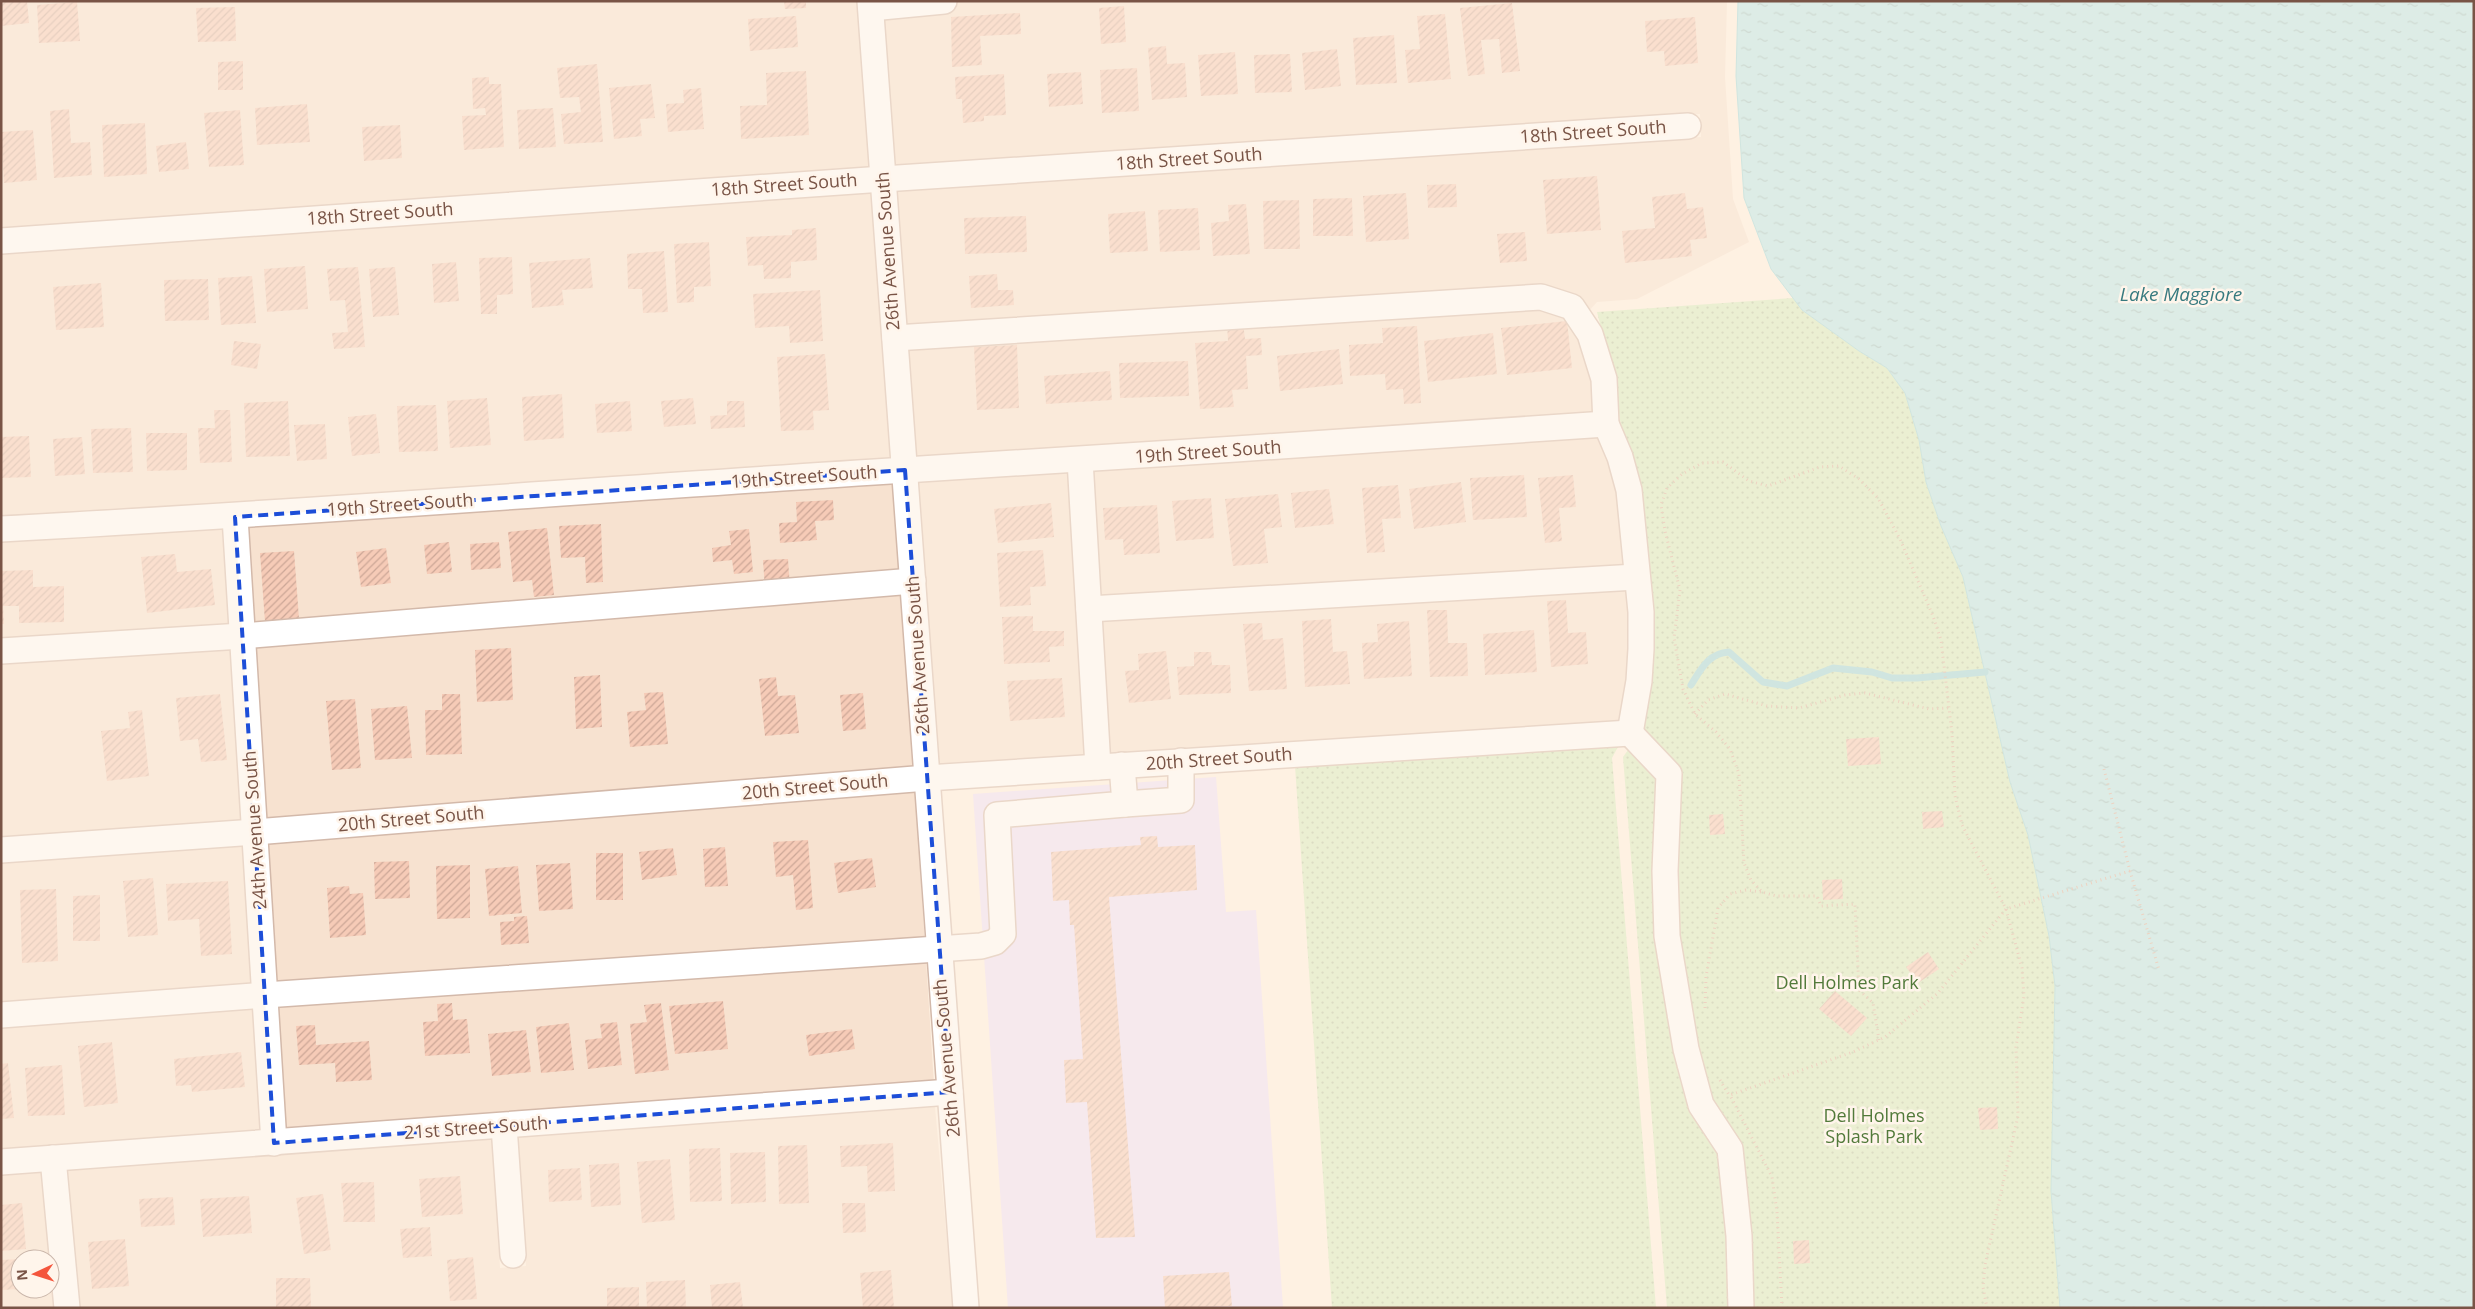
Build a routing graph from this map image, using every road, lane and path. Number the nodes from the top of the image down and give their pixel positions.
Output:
1 (944, 1) edge
2 (871, 4) edge
3 (1688, 126) dead end
4 (883, 178) junction
5 (1, 241) edge
6 (895, 338) junction
7 (1606, 424) junction
8 (1080, 460) junction
9 (905, 470) junction
10 (235, 517) junction
11 (1, 529) edge
12 (1636, 577) junction
13 (912, 581) junction
14 (1089, 609) junction
15 (242, 636) junction
16 (1, 650) edge
17 (1948, 708) junction
18 (1695, 714) junction
19 (1630, 733) junction
20 (1180, 762) junction
21 (1110, 766) junction
22 (2104, 769) dead end
23 (994, 774) junction
24 (927, 778) junction
25 (1125, 804) junction
26 (998, 815) junction
27 (255, 832) junction
28 (1, 850) edge
29 (2130, 871) junction
30 (1762, 892) junction
31 (2006, 910) junction
32 (938, 950) junction
33 (2159, 970) dead end
34 (265, 995) junction
35 (1, 1015) edge
36 (1705, 1016) dead end
37 (1879, 1040) junction
38 (1719, 1078) dead end
39 (950, 1092) junction
40 (1730, 1095) junction
41 (504, 1126) junction
42 (274, 1143) junction
43 (53, 1158) junction
44 (1, 1162) edge
45 (513, 1255) dead end
46 (68, 1308) edge
47 (966, 1308) edge
48 (1741, 1308) edge
49 (1782, 1308) edge
50 (1988, 1308) edge

1 - 2 street
2 - 4 street, 26th Avenue South
3 - 4 street, 18th Street South
4 - 5 street, 18th Street South
4 - 6 street, 26th Avenue South
6 - 7 street
6 - 9 street, 26th Avenue South
7 - 8 street, 19th Street South
7 - 12 street
8 - 9 street, 19th Street South
8 - 14 street
9 - 10 street, 19th Street South
9 - 13 street, 26th Avenue South
10 - 11 street, 19th Street South
10 - 15 street, 24th Avenue South
12 - 14 street
12 - 19 street
13 - 15 street
13 - 24 street, 26th Avenue South
14 - 21 street
15 - 16 street
15 - 27 street, 24th Avenue South
17 - 18 path
17 - 18 path
17 - 31 path
18 - 30 path
19 - 20 street, 20th Street South
19 - 48 street
20 - 21 street, 20th Street South
20 - 25 street
21 - 23 street, 20th Street South
21 - 25 street
22 - 29 path
23 - 24 street, 20th Street South
23 - 26 street
24 - 27 street, 20th Street South
24 - 32 street, 26th Avenue South
25 - 26 street
26 - 32 street
27 - 28 street, 20th Street South
27 - 34 street, 24th Avenue South
29 - 31 path
29 - 33 path
30 - 36 path
30 - 37 path
31 - 37 path
31 - 50 path
32 - 34 street
32 - 39 street, 26th Avenue South
34 - 35 street
34 - 42 street, 24th Avenue South
37 - 40 path
38 - 40 path
39 - 41 street, 21st Street South
39 - 47 street, 26th Avenue South
40 - 49 path
41 - 42 street, 21st Street South
41 - 45 street
42 - 43 street, 21st Street South
43 - 44 street, 21st Street South
43 - 46 street

